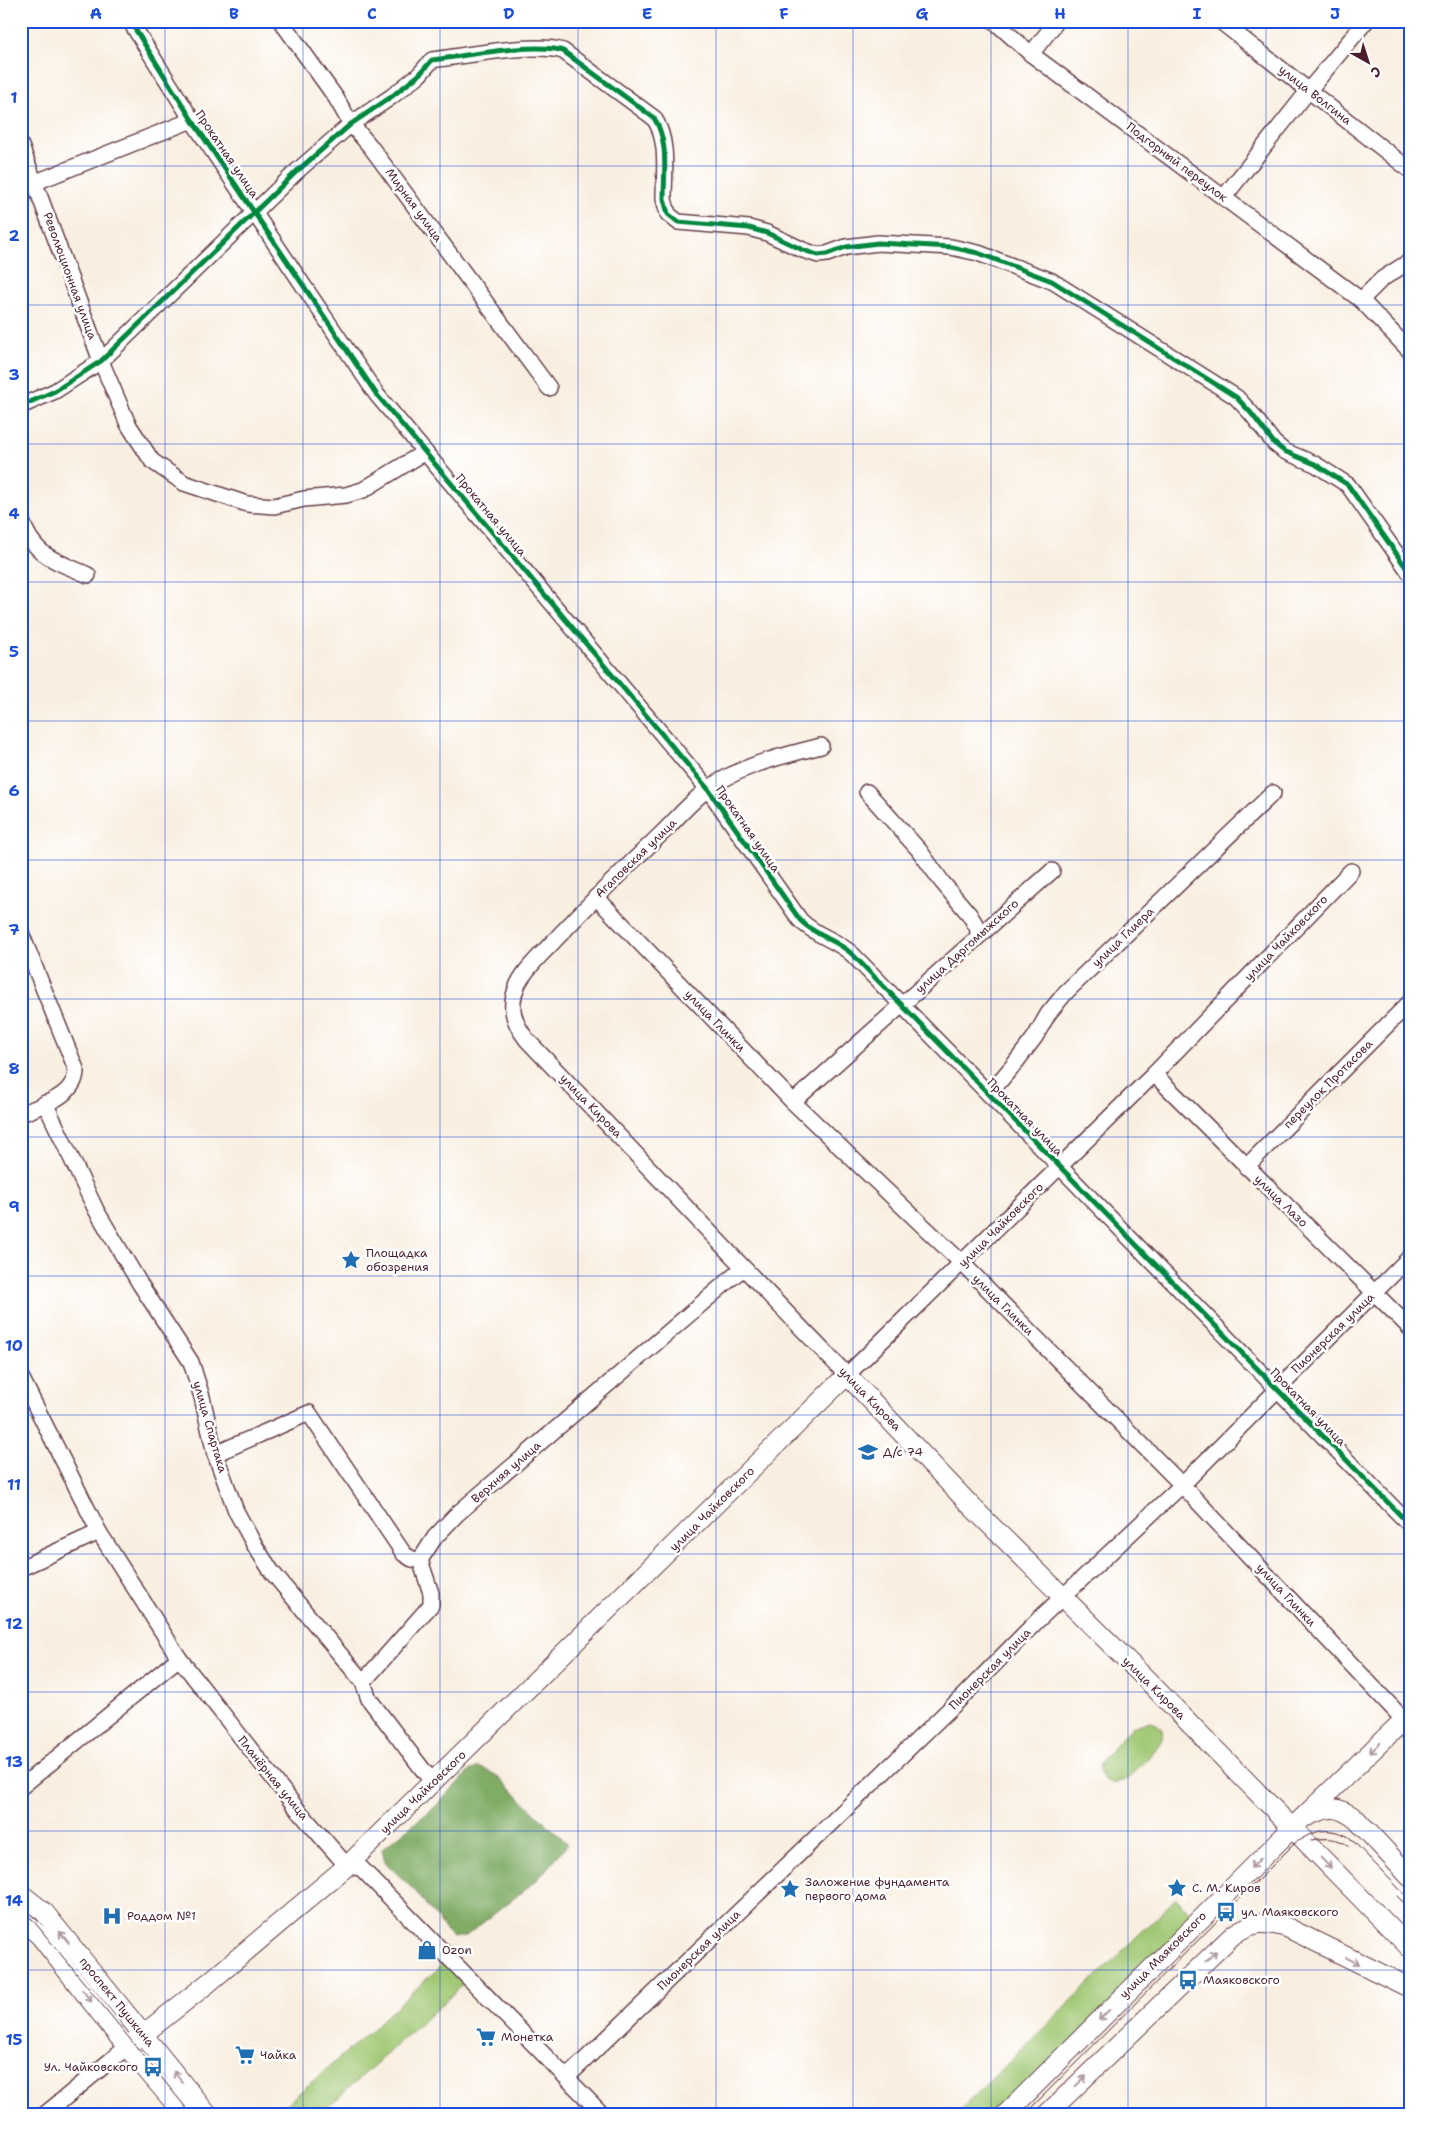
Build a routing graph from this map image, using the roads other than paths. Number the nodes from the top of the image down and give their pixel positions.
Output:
1 (130, 21) edge
2 (281, 21) edge
3 (994, 21) edge
4 (1057, 21) edge
5 (1220, 21) edge
6 (1366, 21) edge
7 (1032, 54) junction
8 (1309, 90) junction
9 (192, 120) junction
10 (351, 124) junction
11 (21, 146) edge
12 (1410, 170) edge
13 (36, 183) junction
14 (21, 188) edge
15 (1224, 197) junction
16 (254, 212) junction
17 (1410, 260) edge
18 (1361, 300) junction
19 (1410, 350) edge
20 (101, 361) junction
21 (549, 388) dead end
22 (21, 406) edge
23 (425, 452) junction
24 (21, 519) edge
25 (21, 546) edge
26 (44, 556) junction
27 (1410, 573) edge
28 (88, 575) dead end
29 (821, 746) dead end
30 (708, 789) junction
31 (867, 792) dead end
32 (1273, 793) dead end
33 (1052, 871) dead end
34 (1351, 871) dead end
35 (596, 897) junction
36 (21, 933) edge
37 (979, 936) junction
38 (1410, 1002) edge
39 (902, 1004) junction
40 (518, 1029) joint
41 (1154, 1074) junction
42 (989, 1094) junction
43 (793, 1102) junction
44 (45, 1103) junction
45 (21, 1114) edge
46 (1059, 1166) junction
47 (1246, 1167) junction
48 (1410, 1257) edge
49 (962, 1263) junction
50 (743, 1268) junction
51 (1375, 1292) junction
52 (1410, 1328) edge
53 (847, 1375) junction
54 (21, 1377) edge
55 (1277, 1389) junction
56 (215, 1454) junction
57 (1182, 1485) junction
58 (1410, 1525) edge
59 (99, 1532) junction
60 (420, 1560) junction
61 (21, 1568) edge
62 (1063, 1597) junction
63 (178, 1658) junction
64 (363, 1682) junction
65 (1407, 1717) edge
66 (433, 1783) junction
67 (21, 1787) edge
68 (1296, 1824) junction
69 (347, 1866) junction
70 (1410, 1877) edge
71 (21, 1894) edge
72 (21, 1919) edge
73 (1410, 1948) edge
74 (1410, 1988) edge
75 (144, 2034) junction
76 (127, 2047) junction
77 (567, 2077) junction
78 (44, 2115) edge
79 (185, 2115) edge
80 (208, 2115) edge
81 (603, 2115) edge
82 (1005, 2115) edge
83 (1046, 2115) edge

1 - 9 street, Прокатная улица
2 - 10 street, Мирная улица
3 - 7 street, Подгорный переулок
4 - 7 street
5 - 8 street, улица Волгина
6 - 8 street
7 - 15 street, Подгорный переулок
8 - 12 street, улица Волгина
8 - 15 street
9 - 13 street
9 - 16 street, Прокатная улица
10 - 16 street
10 - 21 street, Мирная улица
10 - 27 street
11 - 13 street, Революционная улица
13 - 14 street
13 - 20 street, Революционная улица
15 - 18 street, Подгорный переулок
16 - 20 street
16 - 23 street, Прокатная улица
17 - 18 street
18 - 19 street, Подгорный переулок
20 - 22 street
20 - 23 street, Революционная улица
23 - 30 street, Прокатная улица
24 - 26 street
25 - 26 street
26 - 28 street
29 - 30 street, Агаповская улица
30 - 35 street, Агаповская улица
30 - 39 street, Прокатная улица
31 - 37 street
32 - 42 street, улица Глиера
33 - 37 street, улица Даргомыжского
34 - 41 street, улица Чайковского
35 - 40 street, Агаповская улица
35 - 43 street, улица Глинки
36 - 44 street
37 - 39 street, улица Даргомыжского
38 - 47 street, переулок Протасова
39 - 42 street, Прокатная улица
39 - 43 street, улица Даргомыжского
40 - 50 street, улица Кирова
41 - 46 street, улица Чайковского
41 - 47 street, улица Лазо
42 - 46 street, Прокатная улица
43 - 49 street, улица Глинки
44 - 45 street
44 - 56 street, улица Спартака
46 - 49 street, улица Чайковского
46 - 55 street, Прокатная улица
47 - 51 street, улица Лазо
48 - 51 street, Пионерская улица
49 - 53 street, улица Чайковского
49 - 57 street, улица Глинки
50 - 53 street, улица Кирова
50 - 60 street, Верхняя улица
51 - 52 street, улица Лазо
51 - 55 street, Пионерская улица
53 - 62 main road, улица Кирова
53 - 66 main road, улица Чайковского
54 - 59 street, Планёрная улица
55 - 57 street, Пионерская улица
55 - 58 street, Прокатная улица
56 - 60 street
56 - 64 street, улица Спартака
57 - 62 street, Пионерская улица
57 - 65 street, улица Глинки
59 - 61 street
59 - 63 street, Планёрная улица
60 - 64 street
62 - 68 main road, улица Кирова
62 - 77 street, Пионерская улица
63 - 67 street
63 - 69 street, Планёрная улица
64 - 66 street, улица Спартака
65 -> 68 main road, улица Маяковского
66 - 69 main road, улица Чайковского
68 - 70 main road
68 -> 73 main road, улица Кирова
68 -> 82 main road, улица Маяковского
69 - 75 main road, улица Чайковского
69 - 77 street, Планёрная улица
75 -> 71 main road, проспект Пушкина
72 -> 76 main road, проспект Пушкина
83 -> 74 main road
75 - 76 main road, улица Чайковского
80 -> 75 main road, проспект Пушкина
76 - 78 street, улица Чайковского
76 - 79 main road, проспект Пушкина
77 - 81 street, Планёрная улица

